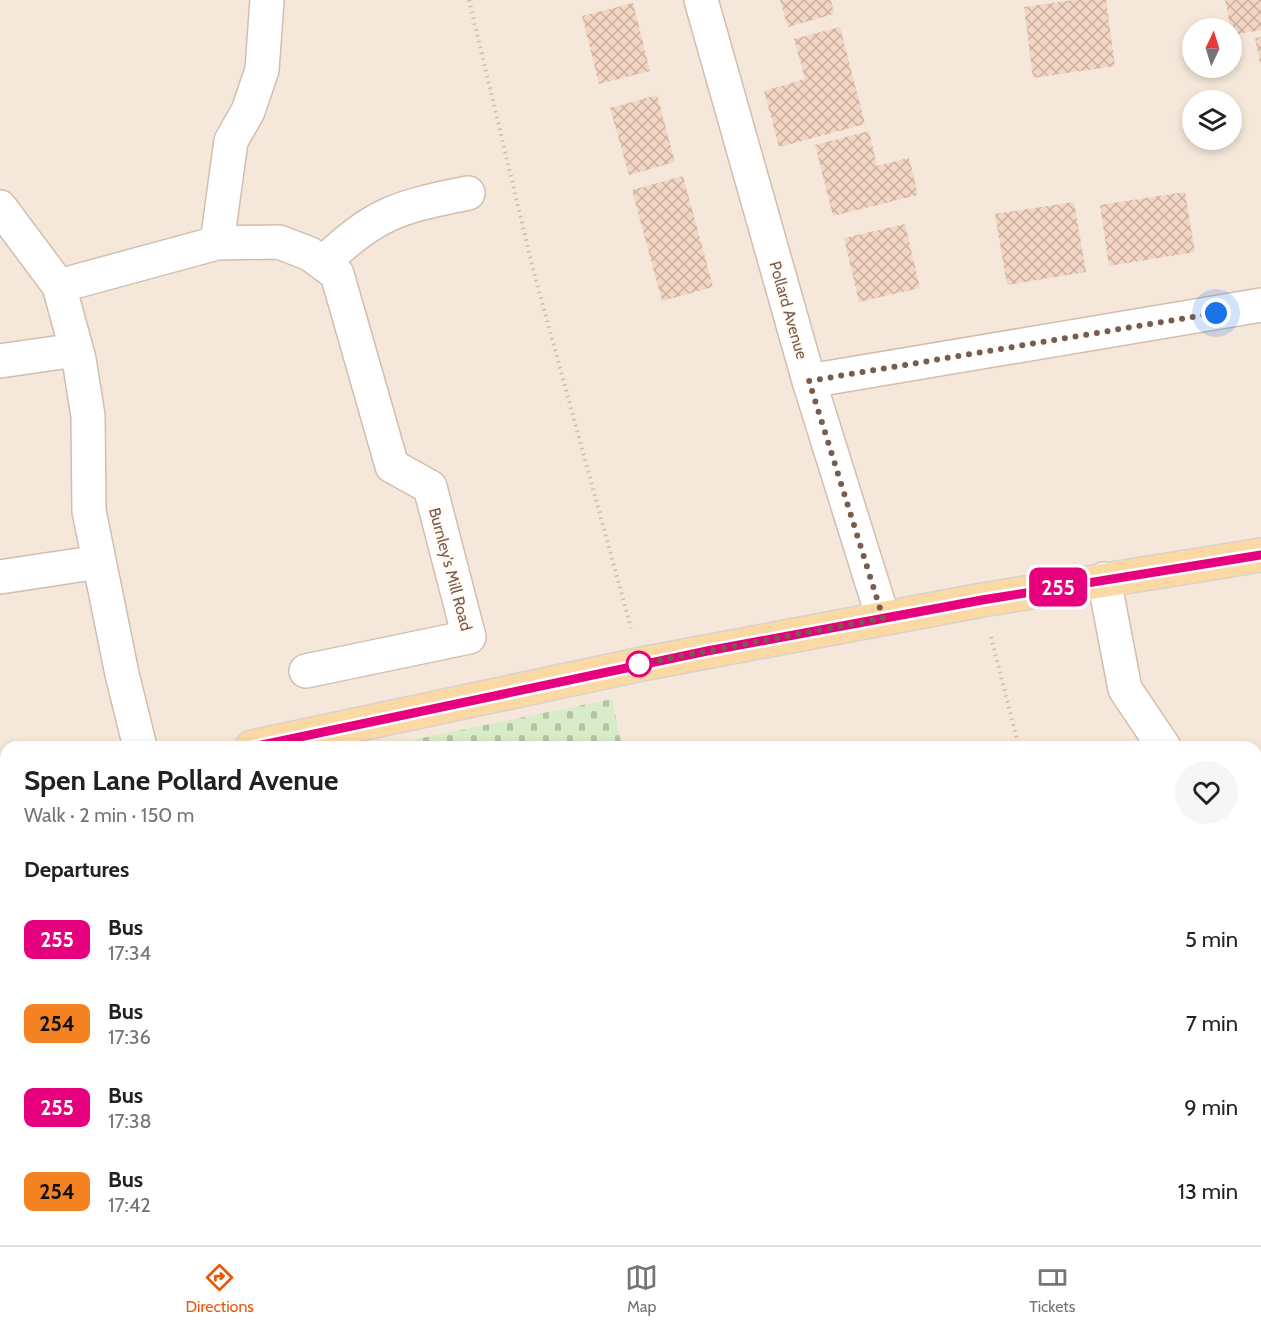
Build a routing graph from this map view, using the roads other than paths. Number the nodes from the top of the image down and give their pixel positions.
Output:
1 (267, 0) edge
2 (701, 0) edge
3 (468, 193) dead end
4 (0, 207) edge
5 (217, 243) junction
6 (322, 263) junction
7 (59, 286) junction
8 (1261, 305) edge
9 (76, 350) junction
10 (0, 361) edge
11 (809, 381) junction
12 (1261, 555) edge
13 (99, 562) junction
14 (0, 577) edge
15 (1104, 579) junction
16 (883, 618) junction
17 (306, 671) dead end
18 (139, 741) edge
19 (280, 741) edge
20 (1160, 741) edge

1 - 5 street
2 - 11 street, Pollard Avenue
3 - 6 street
4 - 7 street
5 - 6 street, Burnley's Mill Road
5 - 7 street, Burnley's Mill Road
6 - 17 street, Burnley's Mill Road
7 - 9 street
8 - 11 street
9 - 10 street
9 - 13 street
11 - 16 street, Pollard Avenue
12 - 15 main road
13 - 14 street
13 - 18 street
15 - 16 main road
15 - 20 street
16 - 19 main road

